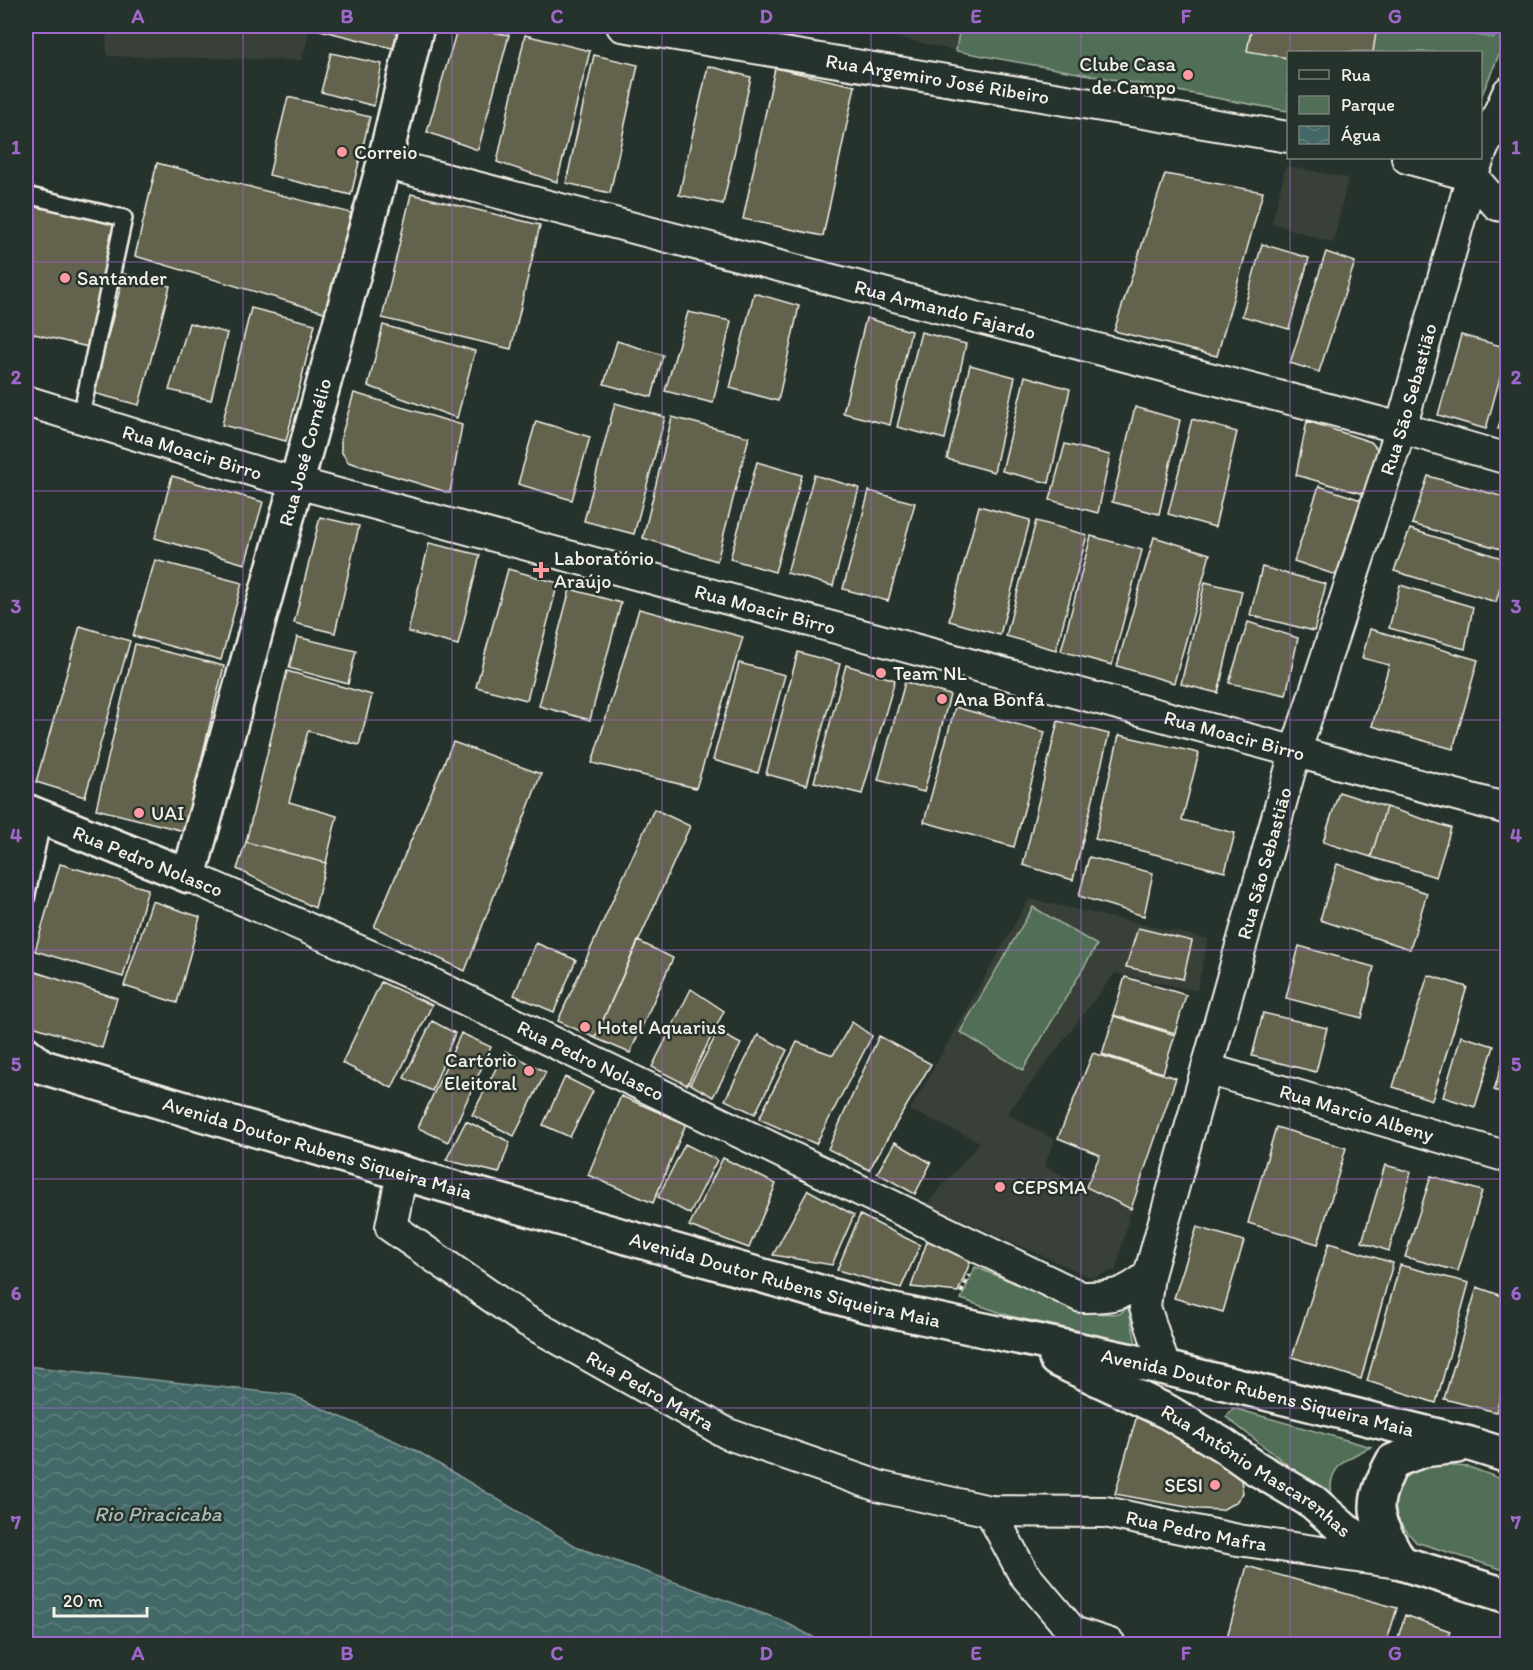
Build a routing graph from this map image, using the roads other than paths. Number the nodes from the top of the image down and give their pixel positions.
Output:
1 (417, 26) edge
2 (622, 26) edge
3 (1508, 92) edge
4 (1287, 137) edge
5 (1482, 152) edge
6 (1421, 159) edge
7 (384, 163) junction
8 (1477, 163) edge
9 (26, 195) edge
10 (1508, 207) edge
11 (26, 401) edge
12 (81, 416) junction
13 (1401, 428) junction
14 (1508, 459) edge
15 (298, 483) junction
16 (1294, 753) junction
17 (1508, 809) edge
18 (34, 815) edge
19 (189, 876) junction
20 (26, 899) edge
21 (26, 1042) edge
22 (26, 1062) edge
23 (1207, 1070) junction
24 (70, 1076) junction
25 (1508, 1157) edge
26 (402, 1173) junction
27 (1149, 1275) junction
28 (1007, 1333) junction
29 (1165, 1368) junction
30 (1470, 1444) junction
31 (1508, 1456) edge
32 (990, 1511) junction
33 (1401, 1563) junction
34 (1508, 1596) edge
35 (1110, 1644) edge

1 - 7 main road, Rua José Cornélio
2 - 4 street, Rua Argemiro José Ribeiro
3 - 5 street, Rua São Sebastião
6 - 8 street
7 - 13 street, Rua Armando Fajardo
7 - 15 main road, Rua José Cornélio
8 - 10 street
8 - 13 street, Rua São Sebastião
9 - 12 lane
11 - 12 street, Rua Moacir Birro
12 - 15 street, Rua Moacir Birro
13 - 14 street, Rua Armando Fajardo
13 - 16 street, Rua São Sebastião
15 - 16 street, Rua Moacir Birro
15 - 19 main road, Rua José Cornélio
16 - 17 street, Rua Moacir Birro
16 - 23 street, Rua São Sebastião
18 - 19 main road, Rua Pedro Nolasco
18 - 20 lane
19 - 27 street, Rua Pedro Nolasco
21 - 24 lane
22 - 24 main road, Avenida Doutor Rubens Siqueira Maia
23 - 25 street, Rua Marcio Albeny
23 - 27 street, Rua São Sebastião
24 - 26 main road, Avenida Doutor Rubens Siqueira Maia
26 - 28 main road, Avenida Doutor Rubens Siqueira Maia
26 - 32 street, Rua Pedro Mafra
27 - 29 street, Rua São Sebastião
28 - 29 main road, Avenida Doutor Rubens Siqueira Maia
28 - 33 main road, Rua Antônio Mascarenhas
29 - 30 main road, Avenida Doutor Rubens Siqueira Maia
30 - 31 main road, Avenida Doutor Rubens Siqueira Maia
30 - 33 main road
32 - 33 street, Rua Pedro Mafra
32 - 35 street
33 - 34 main road, Rua Antônio Mascarenhas

